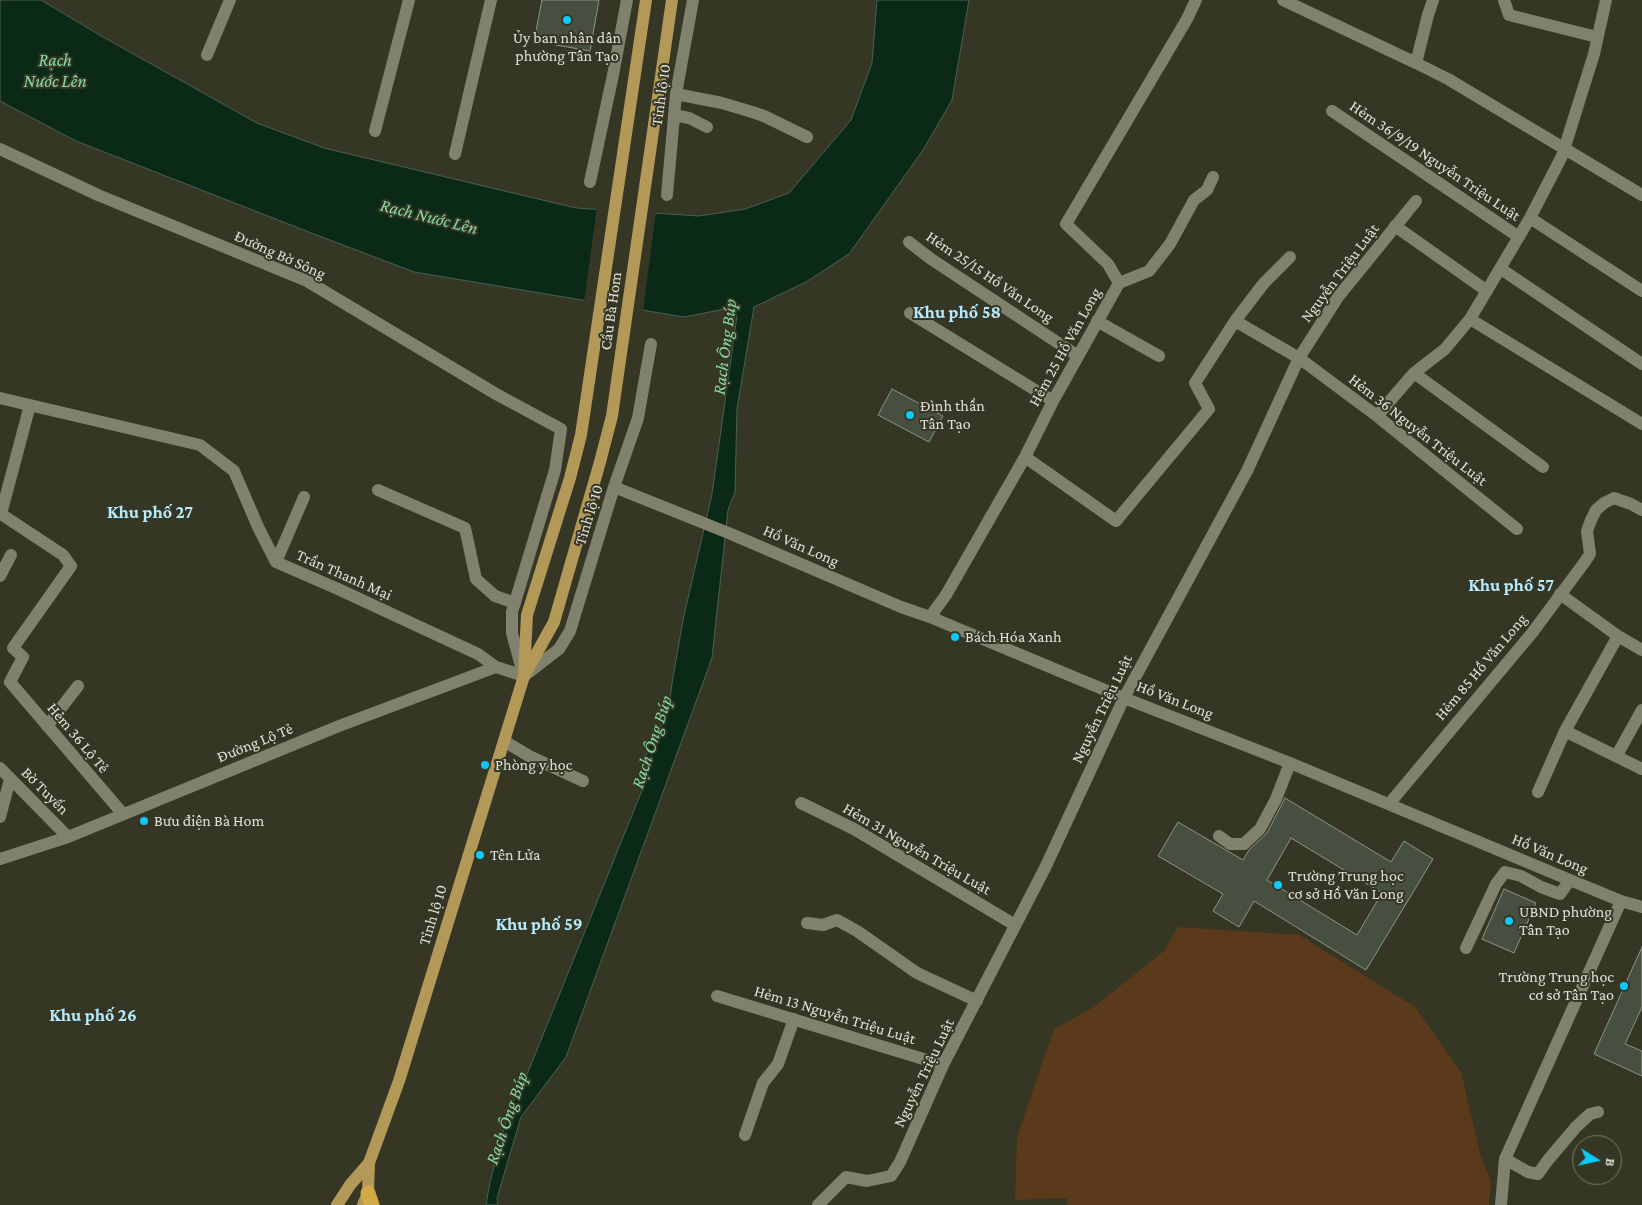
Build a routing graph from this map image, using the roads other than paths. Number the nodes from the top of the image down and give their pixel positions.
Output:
1 (230, 0) edge
2 (410, 0) edge
3 (491, 0) edge
4 (627, 0) edge
5 (646, 0) edge
6 (672, 0) edge
7 (693, 0) edge
8 (1196, 0) edge
9 (1283, 0) edge
10 (1504, 0) edge
11 (1606, 0) edge
12 (1432, 2) edge
13 (1597, 37) junction
14 (207, 55) dead end
15 (1416, 63) junction
16 (676, 94) junction
17 (1332, 111) dead end
18 (674, 115) junction
19 (707, 127) dead end
20 (375, 131) dead end
21 (807, 137) dead end
22 (0, 149) edge
23 (1564, 150) junction
24 (455, 154) dead end
25 (1213, 177) dead end
26 (590, 182) dead end
27 (667, 195) dead end
28 (1642, 195) edge
29 (1416, 201) dead end
30 (1530, 218) junction
31 (1394, 226) junction
32 (1519, 237) junction
33 (909, 242) dead end
34 (1290, 257) dead end
35 (1500, 269) junction
36 (1119, 283) junction
37 (1487, 291) junction
38 (1642, 291) edge
39 (910, 313) dead end
40 (1470, 319) junction
41 (1236, 321) junction
42 (1098, 322) junction
43 (652, 344) dead end
44 (1078, 356) junction
45 (1160, 356) dead end
46 (1299, 358) junction
47 (1642, 364) edge
48 (1414, 372) junction
49 (0, 398) edge
50 (1053, 401) junction
51 (30, 404) junction
52 (1377, 416) junction
53 (1642, 424) edge
54 (1025, 458) junction
55 (1543, 467) dead end
56 (614, 487) junction
57 (378, 490) dead end
58 (304, 497) dead end
59 (1642, 510) edge
60 (1516, 529) dead end
61 (11, 555) dead end
62 (276, 562) junction
63 (0, 576) edge
64 (1560, 594) junction
65 (515, 602) junction
66 (528, 615) joint
67 (930, 617) junction
68 (554, 622) joint
69 (1618, 636) junction
70 (1642, 650) edge
71 (496, 667) junction
72 (524, 676) junction
73 (78, 686) dead end
74 (1124, 698) junction
75 (1642, 710) edge
76 (47, 726) junction
77 (1565, 731) junction
78 (504, 741) junction
79 (1617, 755) junction
80 (1290, 763) junction
81 (0, 768) edge
82 (1642, 769) edge
83 (10, 779) junction
84 (583, 781) dead end
85 (1538, 792) dead end
86 (801, 802) dead end
87 (1389, 804) junction
88 (123, 814) junction
89 (0, 817) edge
90 (1219, 836) dead end
91 (68, 837) junction
92 (0, 859) edge
93 (1570, 880) junction
94 (1621, 901) junction
95 (1642, 907) edge
96 (807, 923) dead end
97 (1015, 925) junction
98 (1466, 948) dead end
99 (717, 996) dead end
100 (977, 1001) junction
101 (794, 1019) junction
102 (943, 1065) junction
103 (1598, 1112) dead end
104 (745, 1135) dead end
105 (1504, 1159) junction
106 (369, 1163) junction
107 (368, 1201) edge
108 (337, 1205) edge
109 (818, 1205) edge
110 (1501, 1205) edge

1 - 14 street
2 - 20 street
3 - 24 street
4 - 26 street
5 - 66 main road, Cầu Bà Hom
6 - 68 main road, Cầu Bà Hom
7 - 16 street, Tỉnh lộ 10
8 - 36 street, Hẻm 25 Hồ Văn Long
9 - 15 street
10 - 13 street
11 - 13 street
12 - 15 street
13 - 23 street
15 - 23 street
16 - 18 street, Tỉnh lộ 10
16 - 21 street
17 - 32 street, Hẻm 36/9/19 Nguyễn Triệu Luật
18 - 19 street
18 - 27 street, Tỉnh lộ 10
22 - 65 street, Đường Bờ Sông
23 - 28 street
23 - 30 street
25 - 36 street
29 - 31 street, Nguyễn Triệu Luật
30 - 32 street
30 - 38 street
31 - 37 street
31 - 46 street, Nguyễn Triệu Luật
32 - 35 street
33 - 44 street, Hẻm 25/15 Hồ Văn Long
34 - 41 street
35 - 37 street
35 - 47 street
36 - 42 street, Hẻm 25 Hồ Văn Long
37 - 40 street
39 - 50 street
40 - 48 street
40 - 53 street
41 - 46 street, Hẻm 36 Nguyễn Triệu Luật
41 - 54 street
42 - 44 street, Hẻm 25 Hồ Văn Long
42 - 45 street
43 - 56 street, Tỉnh lộ 10
44 - 50 street, Hẻm 25 Hồ Văn Long
46 - 52 street, Hẻm 36 Nguyễn Triệu Luật
46 - 74 street, Nguyễn Triệu Luật
48 - 52 street
48 - 55 street
49 - 51 street, Trần Thanh Mại
50 - 54 street, Hẻm 25 Hồ Văn Long
51 - 62 street, Trần Thanh Mại
51 - 76 street, Hẻm 36 Lộ Tẻ
52 - 60 street, Hẻm 36 Nguyễn Triệu Luật
54 - 67 street, Hẻm 25 Hồ Văn Long
56 - 67 street, Hồ Văn Long
56 - 72 street, Tỉnh lộ 10
57 - 65 street
58 - 62 street
59 - 64 street, Hẻm 85 Hồ Văn Long
61 - 63 street
62 - 71 street, Trần Thanh Mại
64 - 69 street
64 - 87 street, Hẻm 85 Hồ Văn Long
65 - 72 street
66 - 72 main road, Tỉnh lộ 10
67 - 74 street, Hồ Văn Long
68 - 72 main road, Tỉnh lộ 10
69 - 70 street
69 - 77 street
71 - 72 street
71 - 88 street, Đường Lộ Tẻ
72 - 78 main road, Tỉnh lộ 10
73 - 76 street
74 - 80 street, Hồ Văn Long
74 - 97 street, Nguyễn Triệu Luật
75 - 79 street
76 - 88 street, Hẻm 36 Lộ Tẻ
77 - 79 street
77 - 85 street
78 - 84 street
78 - 106 main road, Tỉnh lộ 10
79 - 82 street
80 - 87 street, Hồ Văn Long
80 - 90 street
81 - 83 street, Bờ Tuyến
83 - 89 street
83 - 91 street, Bờ Tuyến
86 - 97 street, Hẻm 31 Nguyễn Triệu Luật
87 - 93 street, Hồ Văn Long
88 - 91 street, Đường Lộ Tẻ
91 - 92 street, Đường Lộ Tẻ
93 - 94 street, Hồ Văn Long
93 - 98 street
94 - 95 street, Hồ Văn Long
94 - 105 street
96 - 100 street
97 - 100 street, Nguyễn Triệu Luật
99 - 101 street, Hẻm 13 Nguyễn Triệu Luật
100 - 102 street, Nguyễn Triệu Luật
101 - 102 street, Hẻm 13 Nguyễn Triệu Luật
101 - 104 street
102 - 109 street, Nguyễn Triệu Luật
103 - 105 street
105 - 110 street
106 - 107 main road, Tỉnh lộ 10
106 - 108 main road, Tỉnh lộ 10

